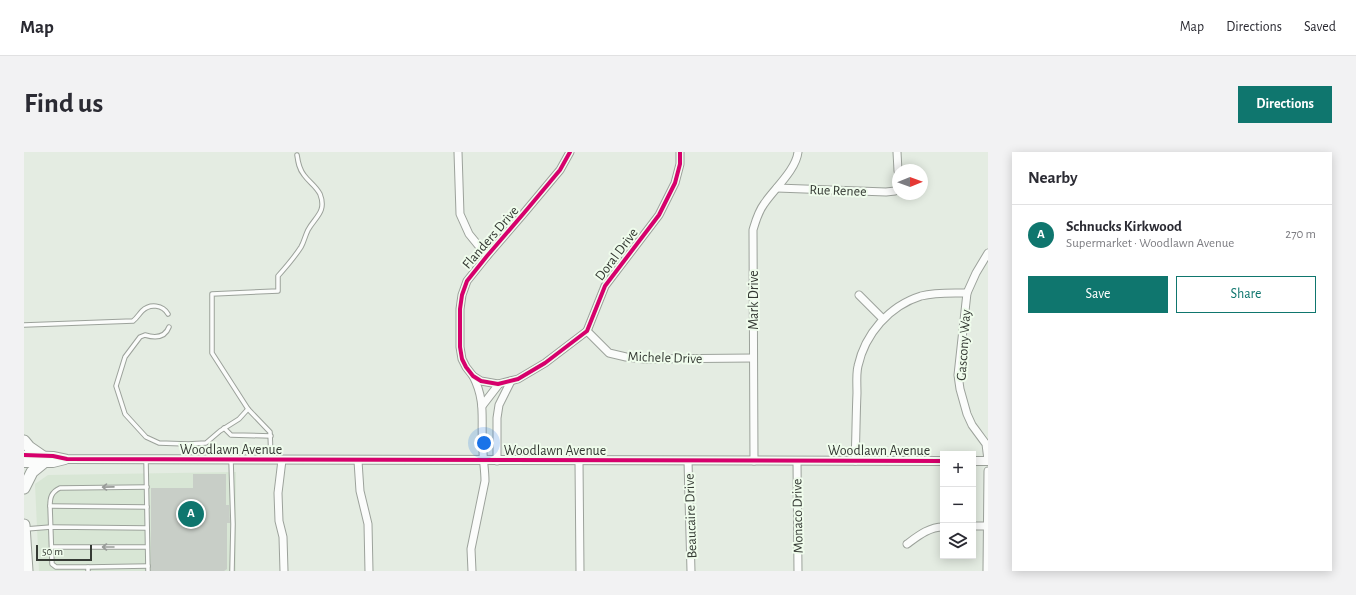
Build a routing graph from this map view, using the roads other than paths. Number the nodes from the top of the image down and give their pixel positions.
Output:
1 (458, 152) edge
2 (570, 152) edge
3 (680, 152) edge
4 (798, 152) edge
5 (897, 152) edge
6 (297, 155) dead end
7 (898, 164) edge
8 (776, 188) junction
9 (892, 191) edge
10 (988, 253) edge
11 (487, 256) junction
12 (967, 293) junction
13 (859, 295) dead end
14 (168, 314) dead end
15 (883, 319) junction
16 (24, 325) edge
17 (169, 327) dead end
18 (587, 331) junction
19 (753, 358) junction
20 (473, 376) junction
21 (511, 381) junction
22 (499, 384) junction
23 (482, 406) junction
24 (248, 409) junction
25 (224, 428) junction
26 (270, 436) junction
27 (24, 441) edge
28 (24, 456) edge
29 (43, 459) junction
30 (146, 460) junction
31 (231, 460) junction
32 (282, 460) junction
33 (271, 461) junction
34 (358, 461) junction
35 (484, 461) junction
36 (497, 461) junction
37 (579, 461) junction
38 (688, 461) junction
39 (754, 461) junction
40 (796, 461) junction
41 (855, 461) junction
42 (940, 461) edge
43 (976, 461) edge
44 (988, 461) edge
45 (24, 463) edge
46 (988, 472) edge
47 (146, 487) junction
48 (24, 488) edge
49 (50, 506) junction
50 (147, 507) junction
51 (24, 525) edge
52 (976, 526) edge
53 (987, 526) junction
54 (51, 527) junction
55 (940, 527) edge
56 (147, 528) junction
57 (24, 529) edge
58 (907, 544) dead end
59 (52, 547) junction
60 (148, 547) junction
61 (148, 566) junction
62 (56, 567) junction
63 (88, 569) edge
64 (27, 571) edge
65 (52, 571) edge
66 (148, 571) edge
67 (232, 571) edge
68 (284, 571) edge
69 (369, 571) edge
70 (472, 571) edge
71 (580, 571) edge
72 (691, 571) edge
73 (798, 571) edge
74 (987, 571) edge

1 - 11 street
2 - 11 street, Flanders Drive
3 - 18 street, Doral Drive
4 - 8 street, Mark Drive
5 - 7 street
6 - 24 lane
8 - 9 street, Rue Renee
8 - 19 street, Mark Drive
10 - 12 street, Gascony Way
11 - 20 street, Flanders Drive
12 - 15 street
12 - 44 street, Gascony Way
13 - 15 street
14 - 16 lane
15 - 41 street
17 - 25 lane
18 - 19 street, Michele Drive
18 - 21 street
19 - 39 street, Mark Drive
20 - 22 street
20 - 23 street, Flanders Drive
21 - 22 street
21 - 36 street
22 - 23 street
23 - 35 street, Flanders Drive
24 - 25 lane
24 - 26 lane
25 - 26 lane
26 - 33 lane
27 - 29 main road
28 - 29 street, Woodlawn Avenue
29 - 30 street, Woodlawn Avenue
29 - 45 street, Woodlawn Avenue
29 - 48 main road
30 - 31 street, Woodlawn Avenue
30 - 47 lane
31 - 33 street, Woodlawn Avenue
31 - 67 lane
32 - 33 street, Woodlawn Avenue
32 - 34 street, Woodlawn Avenue
32 - 68 street
34 - 35 street, Woodlawn Avenue
34 - 69 street
35 - 36 street, Woodlawn Avenue
35 - 70 street, Flanders Drive
36 - 37 street, Woodlawn Avenue
37 - 38 street, Woodlawn Avenue
37 - 71 street
38 - 39 street, Woodlawn Avenue
38 - 72 street, Beaucaire Drive
39 - 40 street, Woodlawn Avenue
40 - 41 street, Woodlawn Avenue
40 - 73 street, Monaco Drive
41 - 42 street, Woodlawn Avenue
43 - 44 street
46 - 53 street
47 -> 49 lane
47 - 50 lane
49 - 50 lane
49 - 54 lane
50 - 56 lane
51 - 57 main road
52 - 53 street
53 - 74 street
54 - 56 lane
54 - 57 lane
54 - 59 lane
55 - 58 street
56 - 60 lane
57 - 64 main road
60 -> 59 lane
59 - 62 lane
60 - 61 lane
61 - 63 lane
61 - 66 lane
62 - 63 lane
62 - 65 lane

